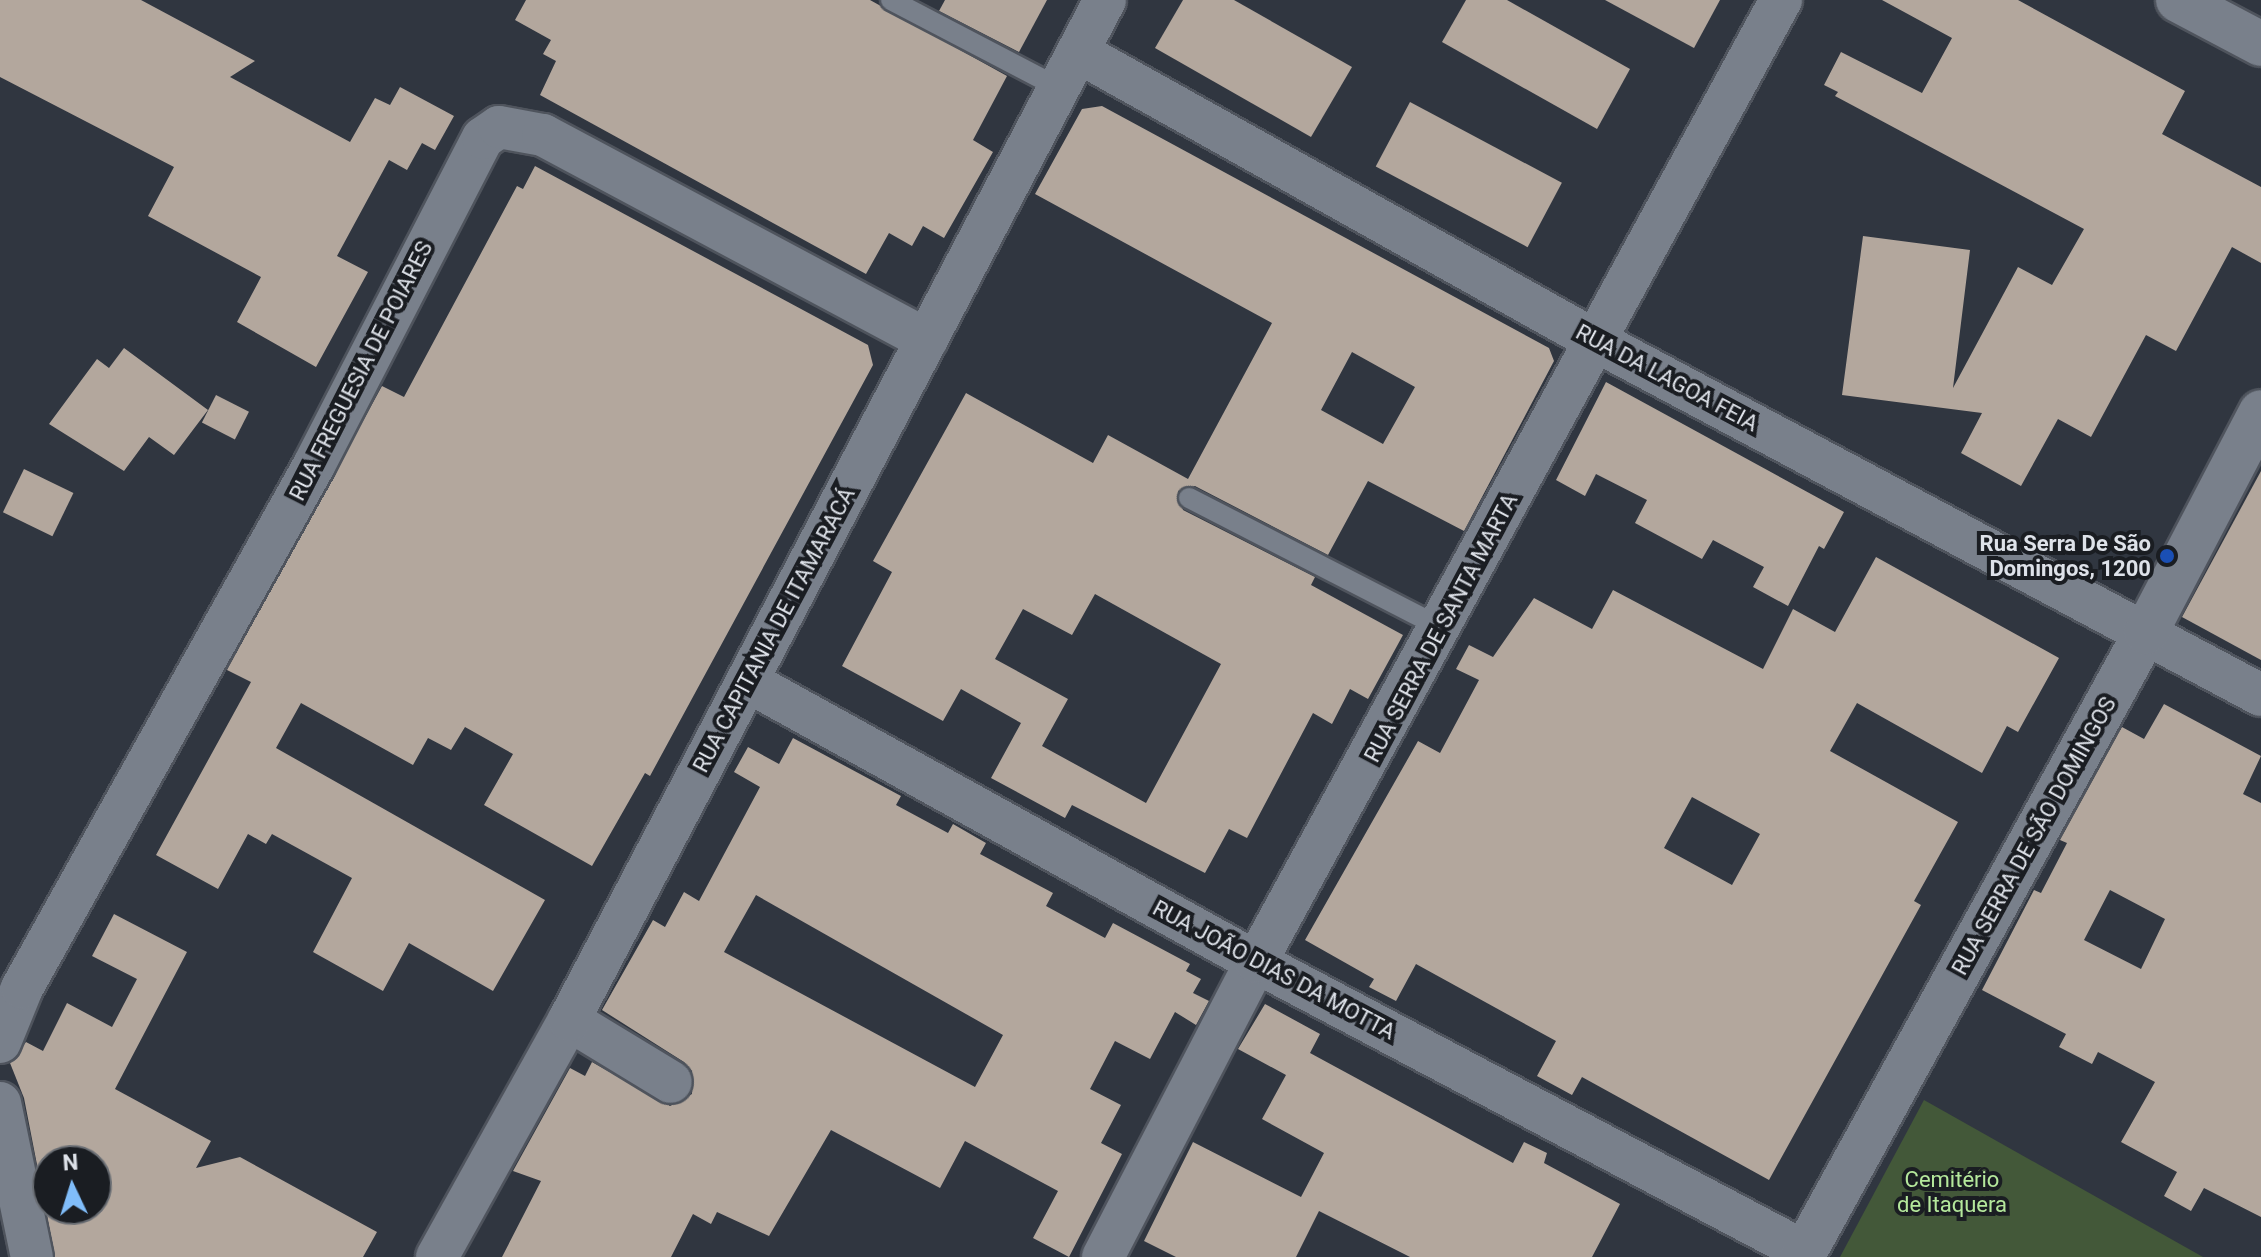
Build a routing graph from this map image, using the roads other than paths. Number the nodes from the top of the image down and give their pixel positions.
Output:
1 (891, 0) edge
2 (1105, 0) edge
3 (1781, 0) edge
4 (2178, 0) edge
5 (2261, 44) edge
6 (1078, 52) junction
7 (1059, 88) junction
8 (927, 340) junction
9 (1596, 341) junction
10 (2261, 412) edge
11 (1189, 498) dead end
12 (1442, 628) junction
13 (2146, 632) junction
14 (747, 681) junction
15 (2261, 695) edge
16 (1256, 962) junction
17 (11, 982) edge
18 (569, 1020) junction
19 (0, 1042) edge
20 (671, 1082) dead end
21 (0, 1103) edge
22 (11, 1213) edge
23 (1803, 1254) edge
24 (32, 1257) edge
25 (437, 1257) edge
26 (1103, 1257) edge

1 - 7 lane
2 - 6 street, RUA CAPITANIA DE ITAMARACÁ
3 - 9 street, RUA SERRA DE SANTA MARTA
4 - 5 main road
6 - 7 street, RUA CAPITANIA DE ITAMARACÁ
6 - 9 street, RUA DA LAGOA FEIA
7 - 8 street, RUA CAPITANIA DE ITAMARACÁ
8 - 14 street, RUA CAPITANIA DE ITAMARACÁ
8 - 17 street, RUA FREGUESIA DE POIARES
9 - 12 street, RUA SERRA DE SANTA MARTA
9 - 13 street, RUA DA LAGOA FEIA
10 - 13 main road, RUA SERRA DE SÃO DOMINGOS
11 - 12 lane
12 - 16 street, RUA SERRA DE SANTA MARTA
13 - 15 street, RUA DA LAGOA FEIA
13 - 23 main road, RUA SERRA DE SÃO DOMINGOS
14 - 16 street, RUA JOÃO DIAS DA MOTTA
14 - 18 street, RUA CAPITANIA DE ITAMARACÁ
16 - 23 street, RUA JOÃO DIAS DA MOTTA
16 - 26 street, RUA SERRA DE SANTA MARTA
17 - 19 street, RUA FREGUESIA DE POIARES
18 - 20 street
18 - 25 street, RUA CAPITANIA DE ITAMARACÁ
21 - 22 street
22 - 24 street

